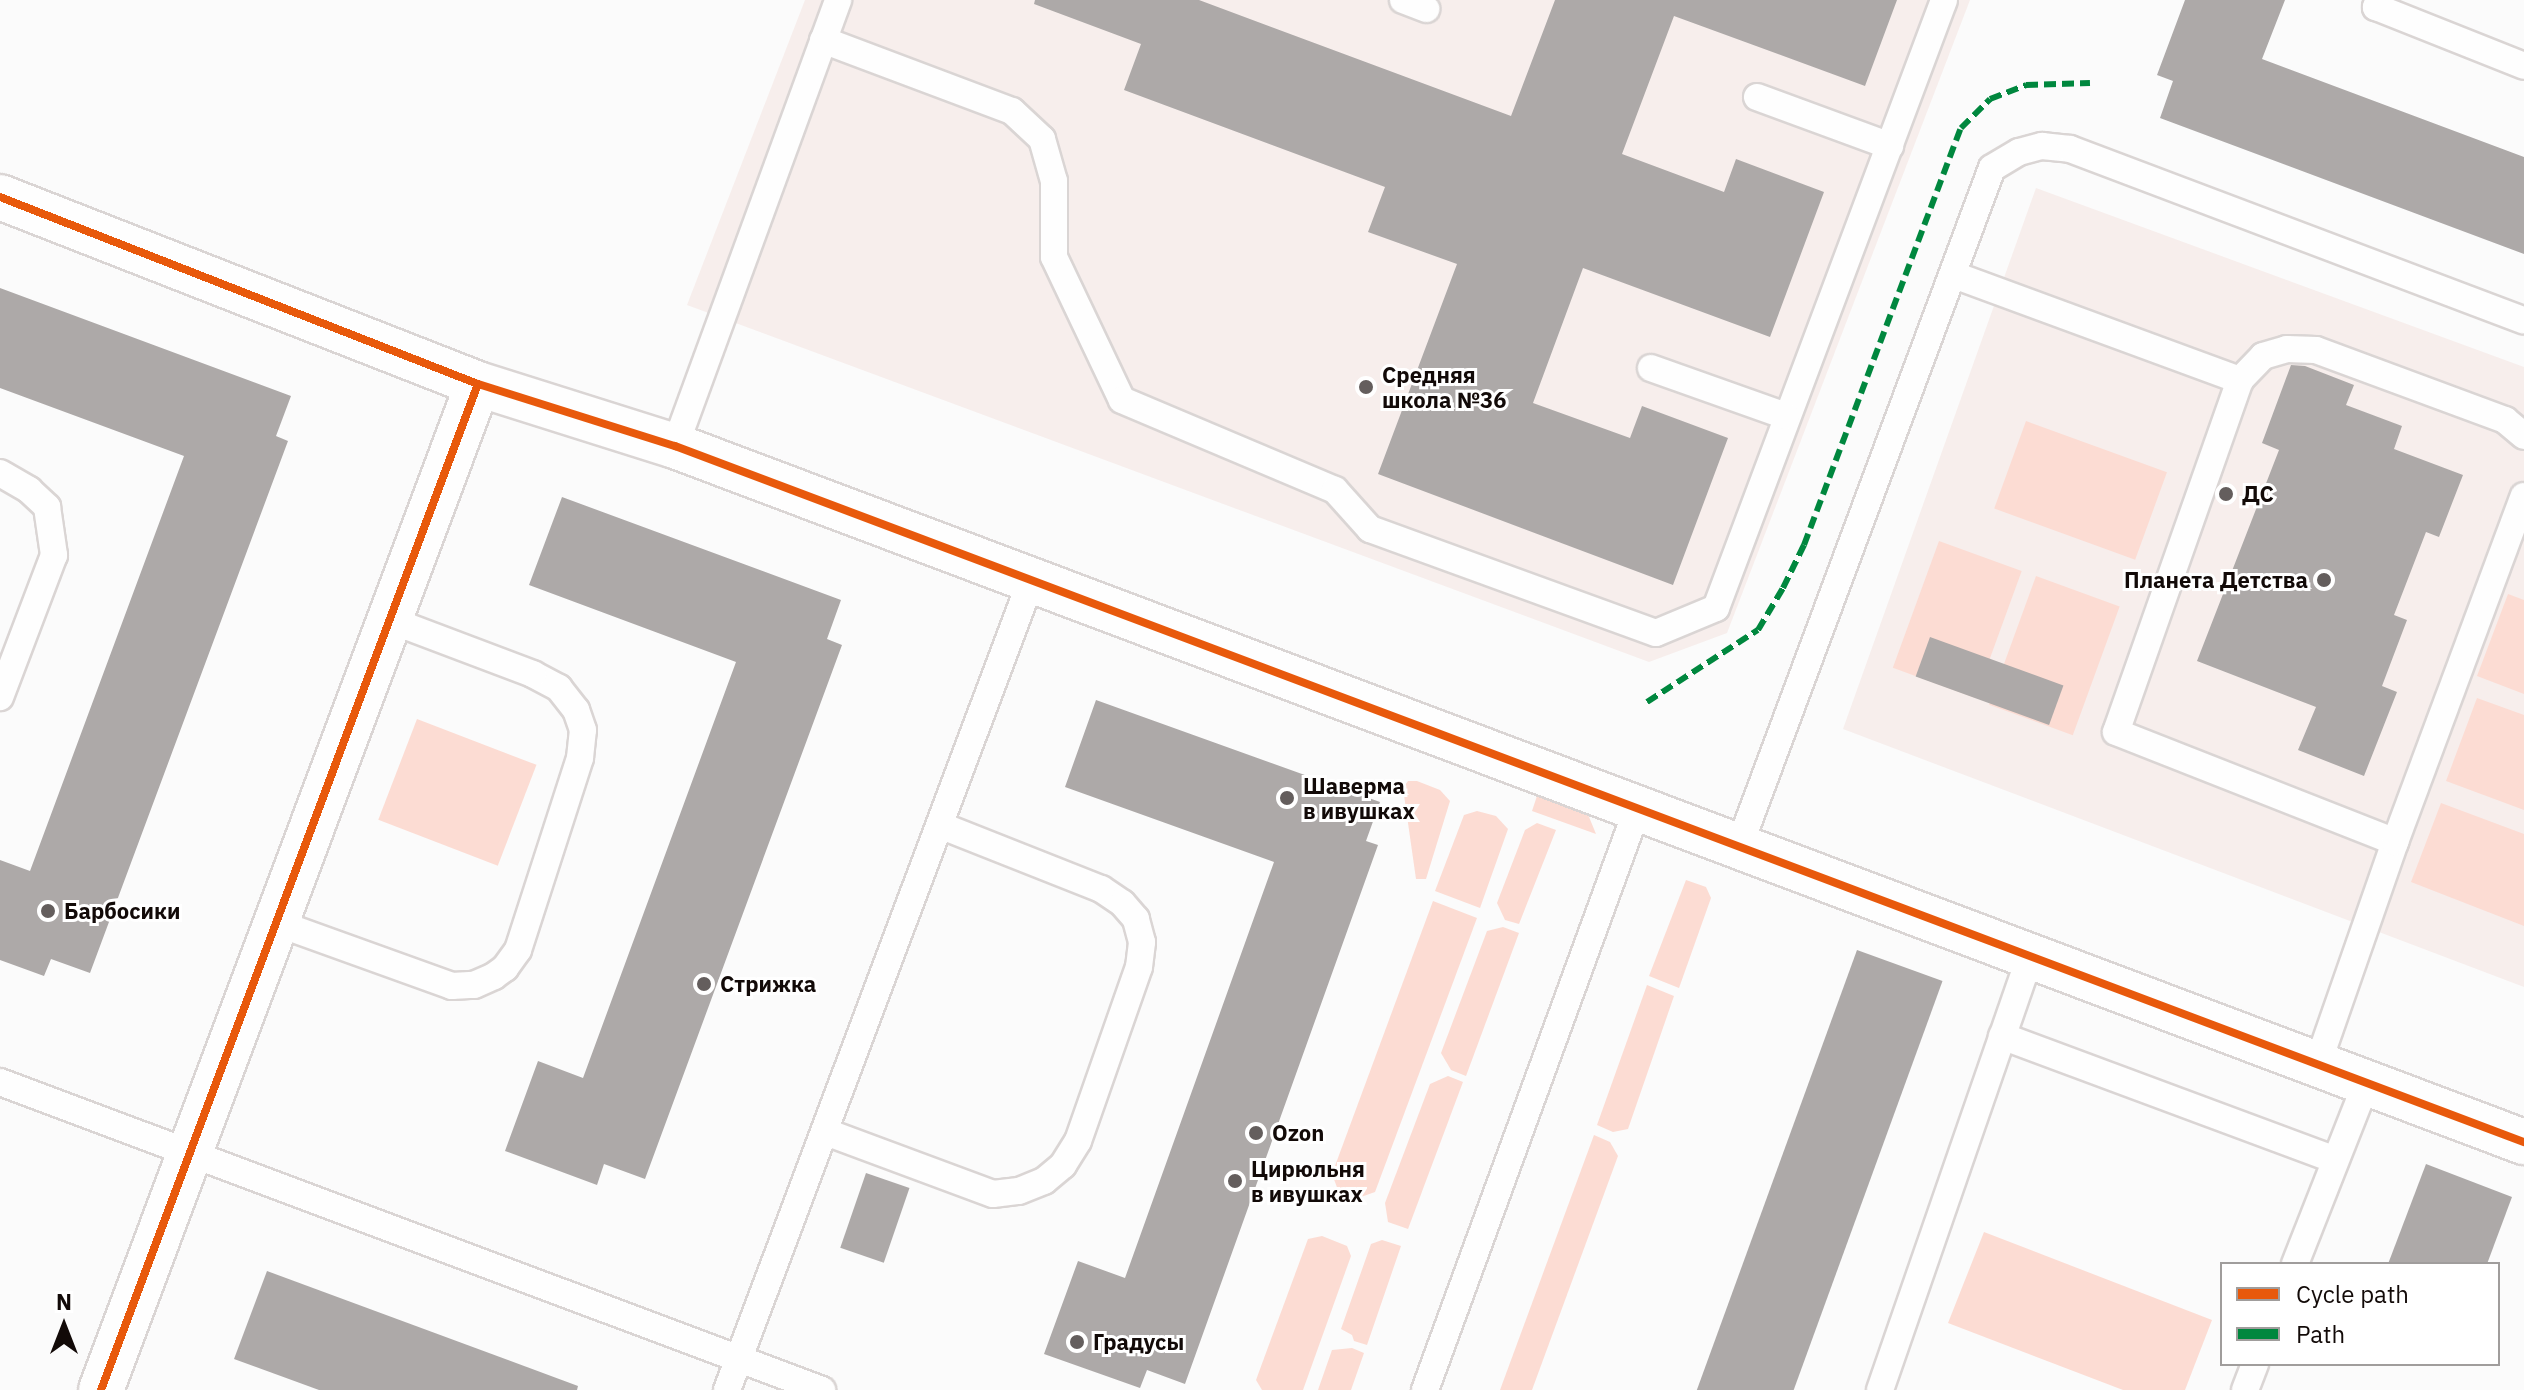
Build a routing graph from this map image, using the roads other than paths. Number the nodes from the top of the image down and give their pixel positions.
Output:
1 (838, 0) edge
2 (1944, 0) edge
3 (2379, 0) edge
4 (823, 40) junction
5 (2524, 66) edge
6 (1757, 97) dead end
7 (1890, 146) junction
8 (0, 197) edge
9 (1954, 275) junction
10 (2524, 321) edge
11 (1651, 368) dead end
12 (2240, 380) junction
13 (478, 384) junction
14 (1786, 416) junction
15 (2524, 436) edge
16 (675, 446) junction
17 (0, 473) edge
18 (2524, 496) edge
19 (1031, 581) junction
20 (390, 620) junction
21 (0, 697) edge
22 (1638, 807) junction
23 (942, 826) junction
24 (2395, 842) junction
25 (1740, 844) junction
26 (277, 923) junction
27 (2031, 954) junction
28 (2002, 1036) junction
29 (2318, 1063) junction
30 (2367, 1081) junction
31 (0, 1082) edge
32 (826, 1132) junction
33 (2524, 1142) edge
34 (192, 1151) junction
35 (2335, 1160) junction
36 (2296, 1262) edge
37 (738, 1360) junction
38 (2254, 1366) edge
39 (101, 1390) edge
40 (727, 1390) edge
41 (822, 1390) edge
42 (1425, 1390) edge
43 (1880, 1390) edge
44 (2245, 1390) edge

1 - 4 lane
2 - 7 lane
3 - 5 lane
4 - 14 lane
4 - 16 lane
6 - 7 lane
7 - 14 lane
8 - 13 street
9 - 10 lane
9 - 12 lane
9 - 25 lane
11 - 14 lane
12 - 15 lane
12 - 24 lane
13 - 16 street
13 - 20 street
16 - 19 street
17 - 21 lane
18 - 24 lane
19 - 22 street
19 - 23 lane
20 - 26 street
20 - 26 lane
22 - 25 street
22 - 42 lane
23 - 32 lane
23 - 32 lane
24 - 29 lane
25 - 27 street
26 - 34 street
27 - 28 lane
27 - 29 street
28 - 35 lane
28 - 43 lane
29 - 30 street
30 - 33 street
30 - 35 lane
31 - 34 lane
32 - 37 lane
34 - 37 lane
34 - 39 street
35 - 36 lane
37 - 40 lane
37 - 41 lane
38 - 44 lane

